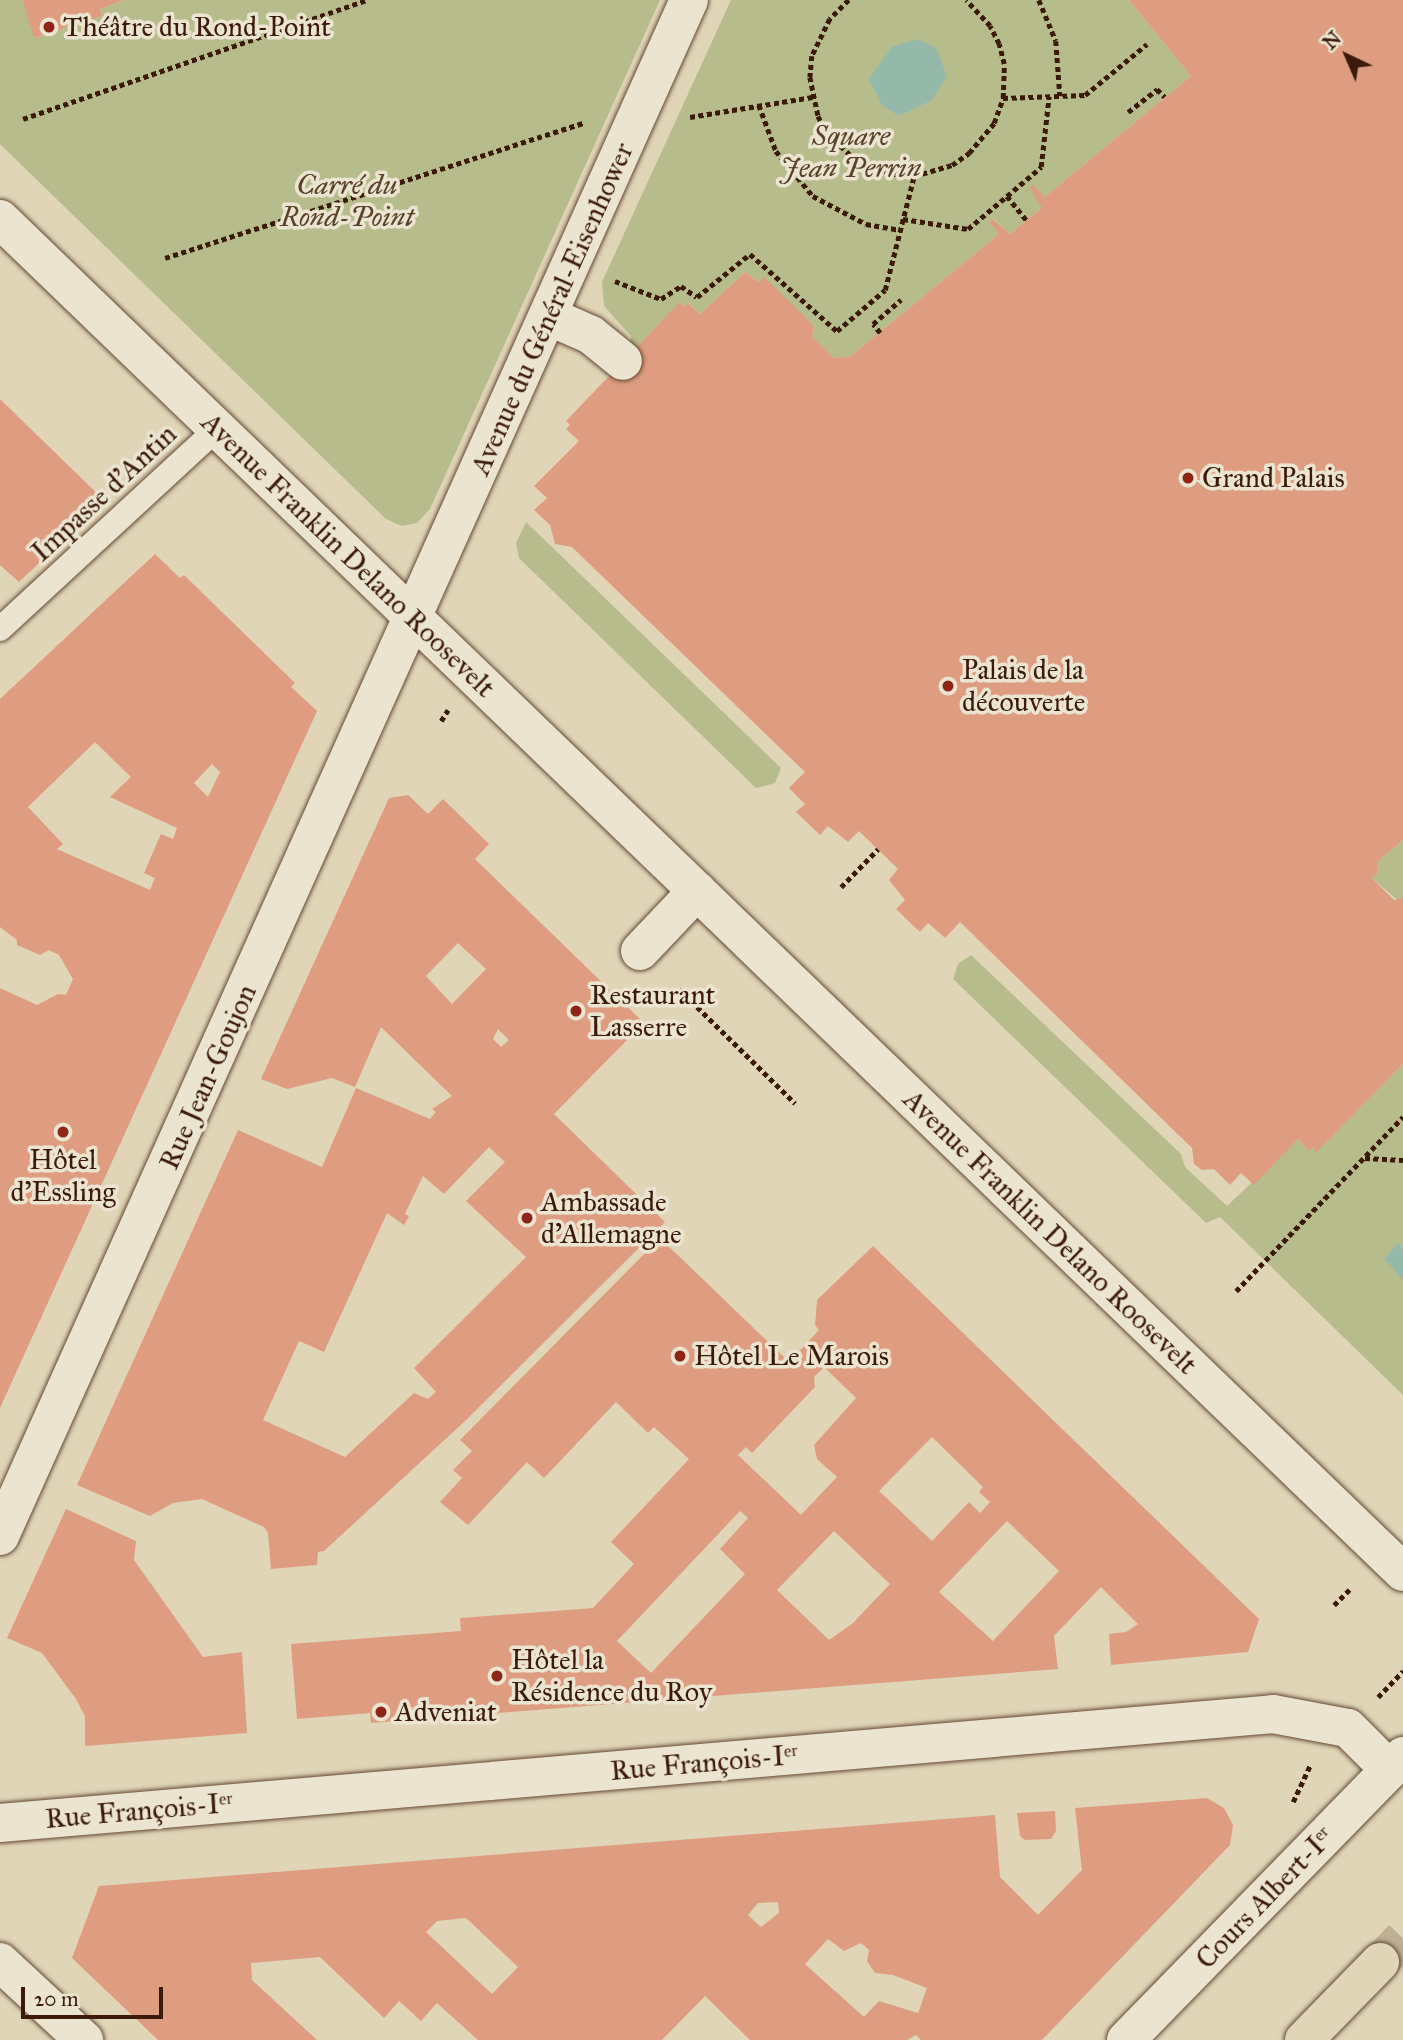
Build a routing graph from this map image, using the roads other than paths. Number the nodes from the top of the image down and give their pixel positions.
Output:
1 (689, 0) edge
2 (0, 219) edge
3 (548, 316) junction
4 (622, 361) dead end
5 (218, 429) junction
6 (414, 618) junction
7 (0, 629) edge
8 (696, 891) junction
9 (640, 951) dead end
10 (0, 1536) edge
11 (1403, 1572) edge
12 (1397, 1763) edge
13 (0, 1822) edge
14 (0, 1962) edge
15 (1380, 1962) tunnel mouth
16 (84, 2040) edge
17 (1126, 2040) edge
18 (1304, 2040) edge

1 - 3 street, Avenue du Général-Eisenhower
2 - 5 street, Avenue Franklin Delano Roosevelt
3 - 4 street
3 - 6 street, Avenue du Général-Eisenhower
5 - 6 street, Avenue Franklin Delano Roosevelt
5 - 7 lane, Impasse d'Antin
6 - 8 street, Avenue Franklin Delano Roosevelt
6 - 10 street, Rue Jean-Goujon
8 - 9 street
8 - 11 street, Avenue Franklin Delano Roosevelt
12 - 13 street, Rue François-Iᵉʳ
12 - 17 street, Cours Albert-Iᵉʳ
14 - 16 street
15 - 18 main road

